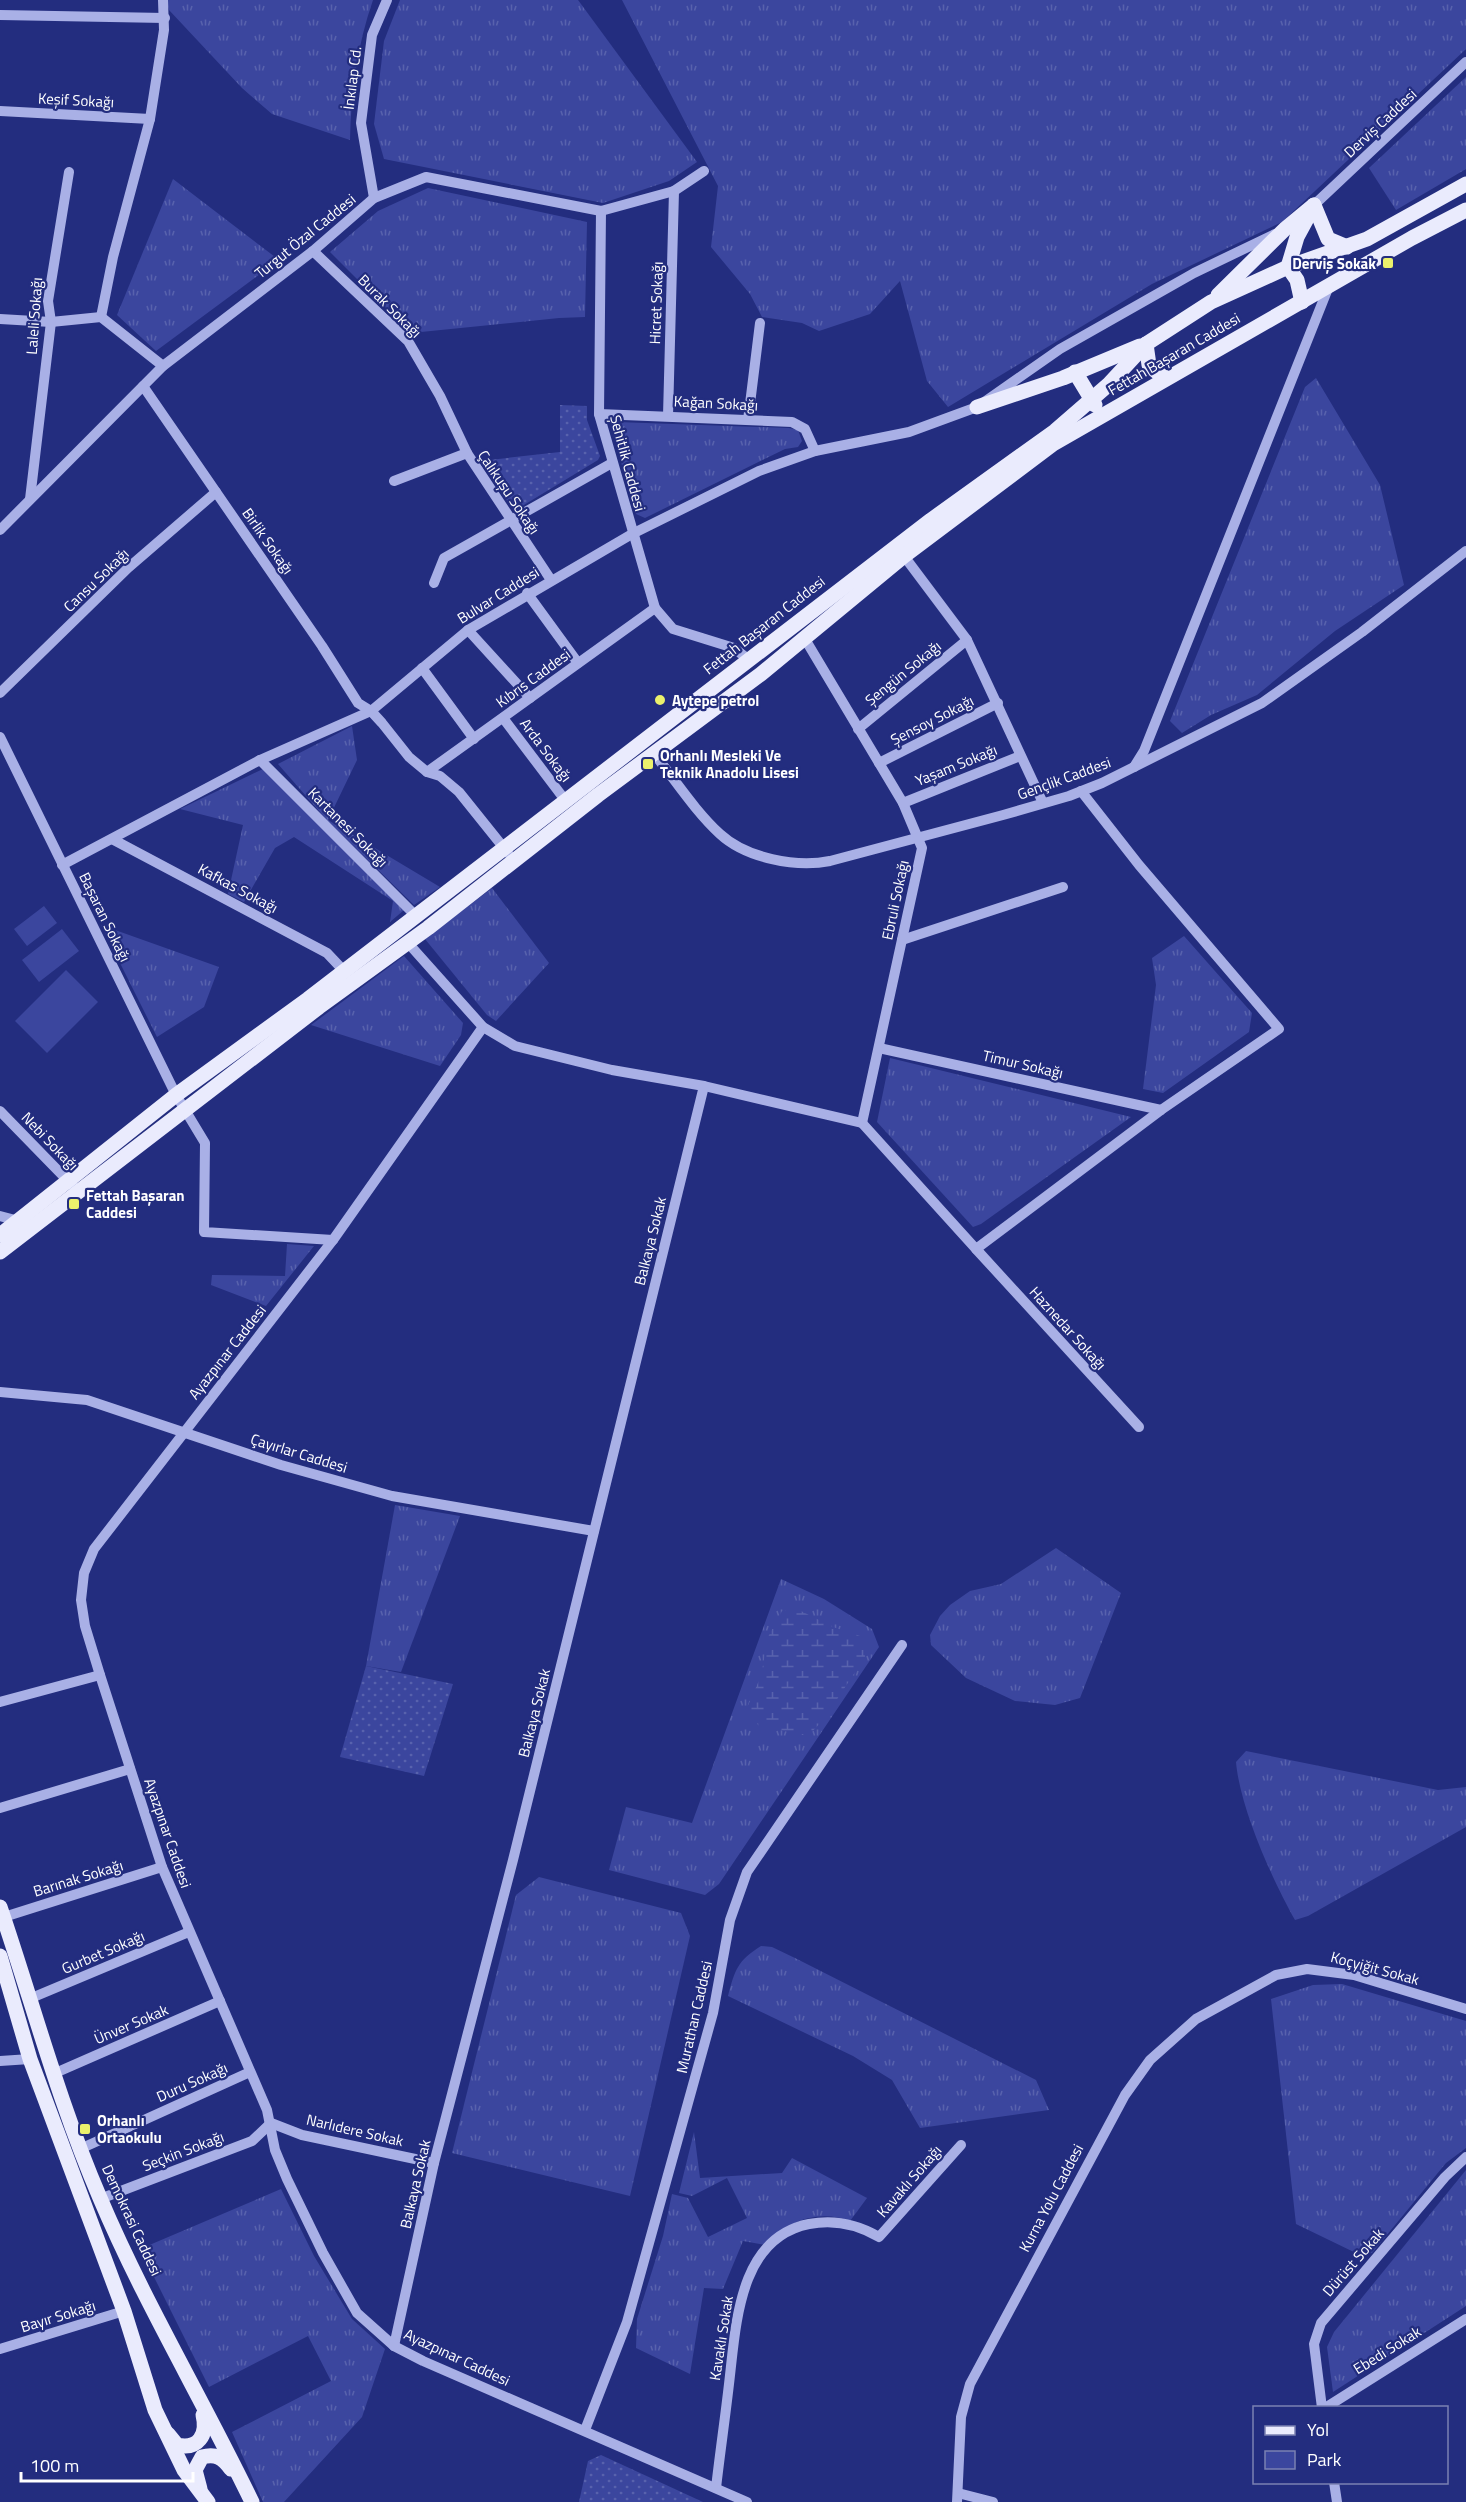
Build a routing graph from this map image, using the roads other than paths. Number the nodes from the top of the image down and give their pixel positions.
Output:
1 (163, 0) edge
2 (387, 0) edge
3 (0, 15) edge
4 (165, 18) junction
5 (1466, 62) edge
6 (0, 111) edge
7 (150, 119) junction
8 (704, 171) dead end
9 (69, 172) dead end
10 (1466, 184) edge
11 (674, 192) junction
12 (374, 198) junction
13 (1314, 205) junction
14 (1466, 210) edge
15 (601, 211) junction
16 (1284, 229) junction
17 (1347, 247) junction
18 (314, 251) junction
19 (1288, 267) junction
20 (1329, 286) junction
21 (1211, 302) junction
22 (1302, 302) junction
23 (101, 317) junction
24 (0, 320) edge
25 (51, 322) junction
26 (760, 323) dead end
27 (1146, 344) junction
28 (163, 366) junction
29 (1075, 372) junction
30 (1165, 378) junction
31 (143, 386) junction
32 (1093, 398) junction
33 (977, 407) junction
34 (599, 414) junction
35 (668, 416) junction
36 (1100, 417) junction
37 (748, 420) junction
38 (815, 451) junction
39 (467, 453) junction
40 (612, 463) junction
41 (394, 482) dead end
42 (216, 492) junction
43 (30, 499) junction
44 (510, 520) junction
45 (0, 530) edge
46 (632, 534) junction
47 (1466, 551) edge
48 (904, 556) junction
49 (550, 580) junction
50 (434, 583) dead end
51 (527, 593) junction
52 (655, 608) junction
53 (468, 630) junction
54 (805, 639) junction
55 (967, 640) junction
56 (749, 660) junction
57 (578, 663) junction
58 (422, 668) junction
59 (0, 693) edge
60 (530, 698) junction
61 (998, 703) junction
62 (371, 711) junction
63 (503, 718) junction
64 (858, 729) junction
65 (0, 737) edge
66 (474, 739) junction
67 (6, 748) junction
68 (655, 755) junction
69 (1020, 756) junction
70 (0, 759) edge
71 (260, 759) junction
72 (879, 763) junction
73 (1134, 767) junction
74 (427, 772) junction
75 (1081, 791) junction
76 (565, 800) junction
77 (903, 803) junction
78 (1043, 803) junction
79 (112, 838) junction
80 (919, 838) junction
81 (509, 854) junction
82 (62, 865) junction
83 (1063, 887) dead end
84 (415, 915) junction
85 (902, 940) junction
86 (408, 943) junction
87 (344, 971) junction
88 (483, 1027) junction
89 (879, 1048) junction
90 (704, 1086) junction
91 (176, 1095) junction
92 (185, 1110) junction
93 (1161, 1110) junction
94 (0, 1111) edge
95 (862, 1123) junction
96 (74, 1186) junction
97 (0, 1216) edge
98 (19, 1221) junction
99 (0, 1235) edge
100 (333, 1240) junction
101 (976, 1249) junction
102 (0, 1252) edge
103 (0, 1392) edge
104 (1139, 1427) dead end
105 (184, 1432) junction
106 (594, 1531) junction
107 (902, 1645) dead end
108 (100, 1676) junction
109 (0, 1702) edge
110 (130, 1769) junction
111 (0, 1808) edge
112 (162, 1867) junction
113 (2, 1912) edge
114 (189, 1932) junction
115 (0, 1956) edge
116 (1276, 1975) joint
117 (29, 2000) junction
118 (220, 2001) junction
119 (1466, 2009) edge
120 (30, 2059) junction
121 (0, 2061) edge
122 (250, 2072) junction
123 (53, 2074) junction
124 (271, 2123) junction
125 (961, 2145) dead end
126 (80, 2149) junction
127 (1466, 2157) edge
128 (434, 2163) junction
129 (100, 2199) junction
130 (879, 2237) joint
131 (124, 2311) junction
132 (1466, 2319) edge
133 (394, 2346) junction
134 (0, 2349) edge
135 (198, 2399) junction
136 (1323, 2406) edge
137 (1326, 2406) edge
138 (154, 2410) junction
139 (585, 2430) junction
140 (1334, 2484) edge
141 (716, 2488) junction
142 (248, 2495) edge
143 (958, 2498) edge
144 (209, 2502) edge
145 (747, 2502) edge
146 (993, 2502) edge
147 (1337, 2502) edge

1 - 4 street
2 - 12 street, İnkılap Cd.
3 - 4 street
4 - 7 street
5 - 13 street, Derviş Caddesi
6 - 7 street, Keşif Sokağı
7 - 23 street
8 - 11 street, Turgut Özal Caddesi
9 - 25 street, Laleli Sokağı
10 - 17 main road, Fettah Başaran Caddesi
11 - 15 street, Turgut Özal Caddesi
11 - 35 street, Hicret Sokağı
12 - 15 street, Turgut Özal Caddesi
12 - 18 street, Turgut Özal Caddesi
13 - 16 main road
13 - 17 main road
13 - 19 main road
14 - 20 main road, Fettah Başaran Caddesi
15 - 34 street, Şehitlik Caddesi
16 - 21 main road
16 - 33 street, Bulvar Caddesi
17 - 19 main road, Fettah Başaran Caddesi
18 - 28 street, Turgut Özal Caddesi
18 - 39 street, Burak Sokağı
19 - 21 main road, Fettah Başaran Caddesi
19 - 22 main road
20 - 22 main road, Fettah Başaran Caddesi
20 - 73 street
21 - 27 main road, Fettah Başaran Caddesi
22 - 30 main road, Fettah Başaran Caddesi
23 - 25 street
23 - 28 street
24 - 25 street
25 - 43 street, Laleli Sokağı
26 - 37 street
27 - 29 main road
27 - 30 main road
27 - 32 main road, Fettah Başaran Caddesi
28 - 31 street, Turgut Özal Caddesi
29 - 32 main road
29 - 33 main road
30 - 36 main road, Fettah Başaran Caddesi
31 - 42 street, Birlik Sokağı
31 - 43 street, Turgut Özal Caddesi
32 - 36 main road
32 - 56 main road, Fettah Başaran Caddesi
33 - 38 street, Bulvar Caddesi
34 - 35 street, Kağan Sokağı
34 - 40 street, Şehitlik Caddesi
35 - 37 street, Kağan Sokağı
36 - 48 main road, Fettah Başaran Caddesi
37 - 38 street, Kağan Sokağı
38 - 46 street, Bulvar Caddesi
39 - 41 street, Çalıkuşu Sokağı
39 - 44 street, Çalıkuşu Sokağı
40 - 44 street
40 - 46 street, Şehitlik Caddesi
42 - 59 street, Cansu Sokağı
42 - 62 street, Birlik Sokağı
43 - 45 street, Turgut Özal Caddesi
44 - 49 street, Çalıkuşu Sokağı
44 - 50 street
46 - 49 street, Bulvar Caddesi
46 - 52 street, Şehitlik Caddesi
47 - 73 street, Gençlik Caddesi
48 - 54 main road, Fettah Başaran Caddesi
48 - 55 street
49 - 51 street, Bulvar Caddesi
51 - 53 street, Bulvar Caddesi
51 - 57 street
52 - 56 street, Şehitlik Caddesi
52 - 57 street, Kıbrıs Caddesi
53 - 58 street, Bulvar Caddesi
53 - 60 street
54 - 64 street, Ebruli Sokağı
54 - 68 main road, Fettah Başaran Caddesi
55 - 61 street
55 - 64 street, Şengün Sokağı
56 - 76 main road, Fettah Başaran Caddesi
57 - 60 street, Kıbrıs Caddesi
58 - 62 street, Bulvar Caddesi
58 - 66 street
60 - 63 street, Kıbrıs Caddesi
61 - 69 street
61 - 72 street, Şensoy Sokağı
62 - 71 street, Bulvar Caddesi
62 - 74 street, Birlik Sokağı
63 - 66 street, Kıbrıs Caddesi
63 - 76 street, Arda Sokağı
64 - 72 street, Ebruli Sokağı
65 - 67 street, Başaran Sokağı
66 - 74 street, Kıbrıs Caddesi
67 - 70 street
67 - 82 street, Başaran Sokağı
68 - 80 street, Gençlik Caddesi
68 - 81 main road, Fettah Başaran Caddesi
69 - 77 street, Yaşam Sokağı
69 - 78 street
71 - 79 street, Bulvar Caddesi
71 - 84 street, Kartanesi Sokağı
72 - 77 street, Ebruli Sokağı
73 - 75 street, Gençlik Caddesi
74 - 81 street, Birlik Sokağı
75 - 78 street, Gençlik Caddesi
75 - 93 street
76 - 81 main road, Fettah Başaran Caddesi
77 - 80 street, Ebruli Sokağı
78 - 80 street, Gençlik Caddesi
79 - 82 street, Bulvar Caddesi
79 - 87 street, Kafkas Sokağı
80 - 85 street, Ebruli Sokağı
81 - 84 main road, Fettah Başaran Caddesi
81 - 86 main road, Fettah Başaran Caddesi
82 - 91 street, Başaran Sokağı
83 - 85 street
84 - 87 main road, Fettah Başaran Caddesi
85 - 89 street, Ebruli Sokağı
86 - 88 street
86 - 92 main road, Fettah Başaran Caddesi
87 - 91 main road, Fettah Başaran Caddesi
88 - 90 street
88 - 100 street, Ayazpınar Caddesi
89 - 93 street, Timur Sokağı
89 - 95 street, Ebruli Sokağı
90 - 95 street
90 - 106 street, Balkaya Sokak
91 - 92 street, Başaran Sokağı
91 - 96 main road, Fettah Başaran Caddesi
92 - 96 main road, Fettah Başaran Caddesi
92 - 100 street, Başaran Sokağı
93 - 101 street
94 - 96 street, Nebi Sokağı
95 - 101 street, Haznedar Sokağı
96 - 98 main road, Fettah Başaran Caddesi
96 - 102 main road, Fettah Başaran Caddesi
97 - 98 street
98 - 99 main road, Fettah Başaran Caddesi
100 - 105 street, Ayazpınar Caddesi
101 - 104 street, Haznedar Sokağı
103 - 105 street, Çayırlar Caddesi
105 - 106 street, Çayırlar Caddesi
105 - 108 street, Ayazpınar Caddesi
106 - 128 street, Balkaya Sokak
107 - 139 street, Murathan Caddesi
108 - 109 street
108 - 110 street, Ayazpınar Caddesi
110 - 111 street
110 - 112 street, Ayazpınar Caddesi
112 - 113 street, Barınak Sokağı
112 - 114 street, Ayazpınar Caddesi
113 - 117 main road, Demokrasi Caddesi
114 - 117 street, Gurbet Sokağı
114 - 118 street, Ayazpınar Caddesi
115 - 120 main road
116 - 119 street, Koçyiğit Sokak
116 - 143 street, Kurna Yolu Caddesi
117 - 123 main road, Demokrasi Caddesi
118 - 122 street, Ayazpınar Caddesi
118 - 123 street, Ünver Sokak
120 - 121 street
120 - 131 main road
122 - 124 street, Ayazpınar Caddesi
122 - 126 street, Duru Sokağı
123 - 126 main road, Demokrasi Caddesi
124 - 128 street, Narlıdere Sokak
124 - 129 street, Seçkin Sokağı
124 - 133 street, Ayazpınar Caddesi
125 - 130 street, Kavaklı Sokağı
126 - 129 main road, Demokrasi Caddesi
127 - 136 street, Dürüst Sokak
128 - 133 street, Balkaya Sokak
129 - 135 main road, Demokrasi Caddesi
130 - 141 street, Kavaklı Sokak
131 - 134 street, Bayır Sokağı
131 - 138 main road
132 - 137 street, Ebedi Sokak
133 - 139 street, Ayazpınar Caddesi
135 - 138 main road
135 - 142 main road, Demokrasi Caddesi
138 - 144 main road
139 - 141 street, Ayazpınar Caddesi
140 - 147 street
141 - 145 street, Ayazpınar Caddesi
142 - 144 main road
143 - 146 street

